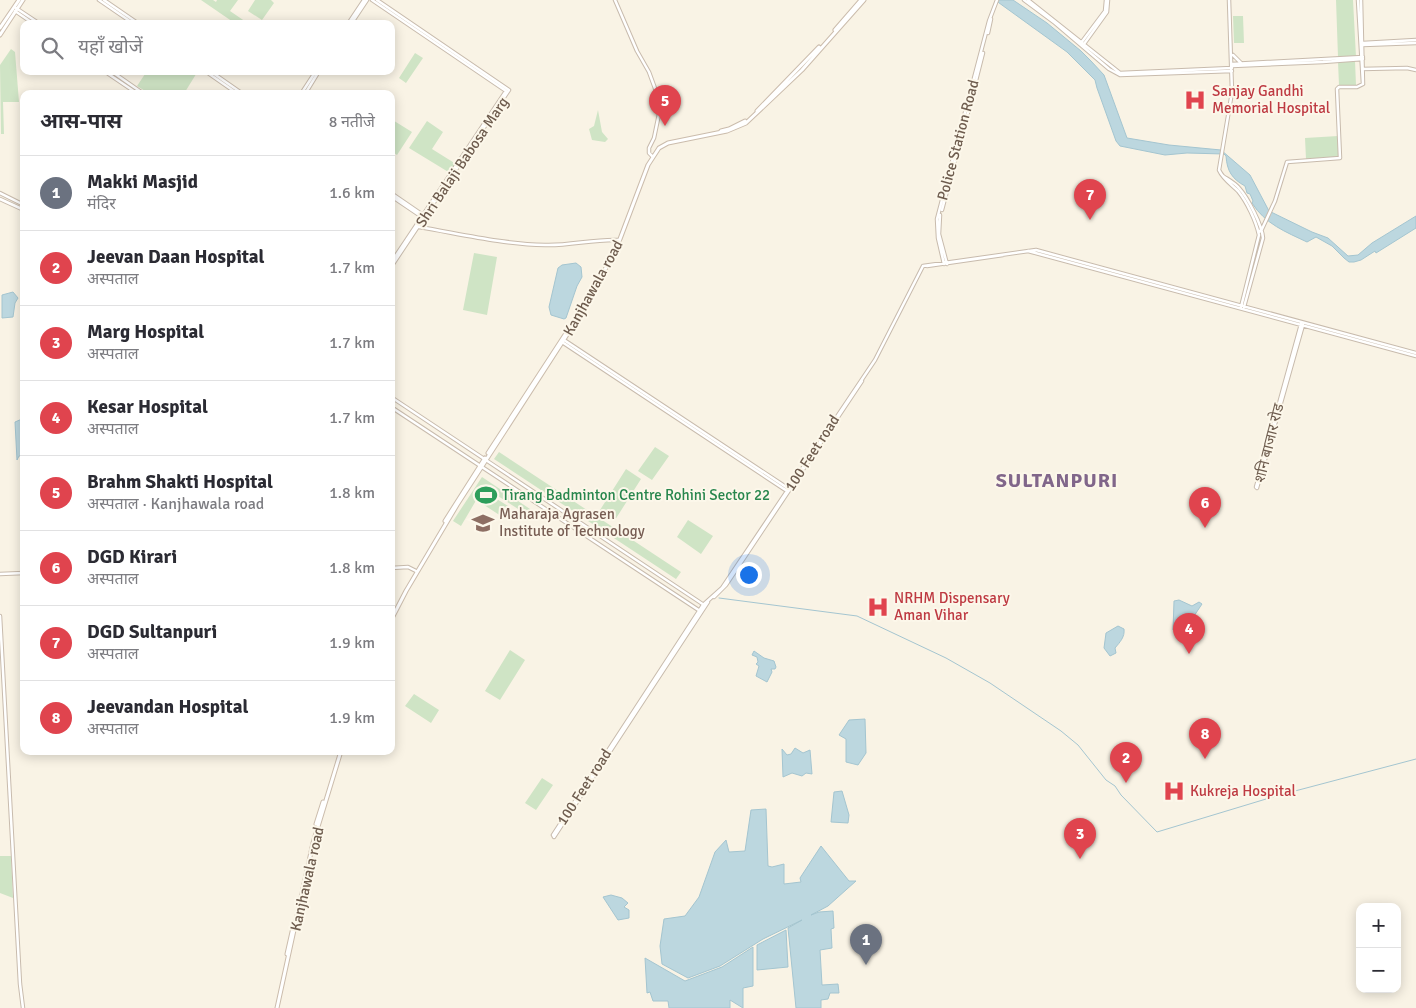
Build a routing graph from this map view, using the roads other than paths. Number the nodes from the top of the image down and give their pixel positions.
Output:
1 (19, 0) edge
2 (23, 0) edge
3 (99, 0) edge
4 (104, 0) edge
5 (365, 0) edge
6 (372, 0) edge
7 (377, 0) edge
8 (615, 0) edge
9 (863, 0) edge
10 (1026, 0) edge
11 (1107, 0) edge
12 (1229, 0) edge
13 (1360, 0) edge
14 (996, 1) edge
15 (15, 9) junction
16 (29, 20) edge
17 (33, 20) edge
18 (128, 20) edge
19 (133, 20) edge
20 (352, 20) edge
21 (0, 28) edge
22 (0, 35) edge
23 (1416, 42) edge
24 (1082, 44) junction
25 (1363, 44) junction
26 (1232, 54) junction
27 (1362, 58) junction
28 (1242, 64) junction
29 (1232, 67) junction
30 (1362, 70) junction
31 (1416, 70) edge
32 (110, 75) edge
33 (116, 75) edge
34 (211, 75) edge
35 (216, 75) edge
36 (315, 75) edge
37 (132, 90) edge
38 (138, 90) edge
39 (232, 90) edge
40 (237, 90) edge
41 (306, 90) edge
42 (652, 156) junction
43 (1222, 176) junction
44 (0, 193) edge
45 (395, 198) edge
46 (0, 199) edge
47 (20, 203) edge
48 (20, 208) edge
49 (423, 216) junction
50 (417, 227) junction
51 (1262, 229) junction
52 (1258, 232) junction
53 (618, 240) junction
54 (395, 257) edge
55 (395, 261) edge
56 (945, 263) junction
57 (1243, 307) junction
58 (1302, 324) junction
59 (562, 341) junction
60 (1416, 354) edge
61 (395, 400) edge
62 (395, 410) edge
63 (485, 460) junction
64 (481, 466) junction
65 (494, 466) junction
66 (490, 473) junction
67 (789, 490) junction
68 (395, 568) edge
69 (416, 571) junction
70 (20, 573) edge
71 (0, 574) edge
72 (704, 605) junction
73 (395, 608) edge
74 (701, 611) junction
75 (395, 612) edge
76 (0, 616) edge
77 (339, 755) edge
78 (23, 1008) edge
79 (277, 1008) edge

1 - 15 main road
2 - 15 main road
3 - 18 street
4 - 19 street
5 - 20 street
6 - 49 street, Shri Balaji Babosa Marg
7 - 49 street, Shri Balaji Babosa Marg
8 - 42 street
9 - 42 main road
10 - 24 street
11 - 24 street
12 - 26 street
13 - 25 street
13 - 27 street
14 - 56 street, Police Station Road
15 - 16 street
15 - 17 street
15 - 21 main road
15 - 22 main road
23 - 25 street
24 - 29 street
25 - 27 street
26 - 28 street
26 - 29 street
27 - 28 street
27 - 29 street
27 - 30 street
28 - 29 street
29 - 43 street
30 - 31 street
30 - 51 street
32 - 37 street
33 - 38 street
34 - 39 street
35 - 40 street
36 - 41 street
42 - 53 main road, Kanjhawala road
42 - 59 main road, Kanjhawala road
43 - 51 street
43 - 52 street
44 - 47 street
45 - 49 street
46 - 48 street
49 - 50 street, Shri Balaji Babosa Marg
50 - 53 street
50 - 54 street, Shri Balaji Babosa Marg
50 - 55 street, Shri Balaji Babosa Marg
51 - 52 street
51 - 57 street
52 - 57 street
53 - 59 main road, Kanjhawala road
56 - 57 street
56 - 67 street, 100 Feet road
57 - 58 street
58 - 58 street, शनि बाजार रोड
58 - 60 street
59 - 63 main road, Kanjhawala road
59 - 67 street
61 - 63 street
62 - 64 street
63 - 64 main road, Kanjhawala road
63 - 65 street
64 - 66 street
64 - 69 main road, Kanjhawala road
64 - 75 main road, Kanjhawala road
65 - 66 street
65 - 72 street
66 - 74 street
67 - 72 street, 100 Feet road
68 - 69 street
69 - 73 main road, Kanjhawala road
70 - 71 street
72 - 74 street, 100 Feet road
74 - 74 street, 100 Feet road
76 - 78 street
77 - 79 main road, Kanjhawala road

